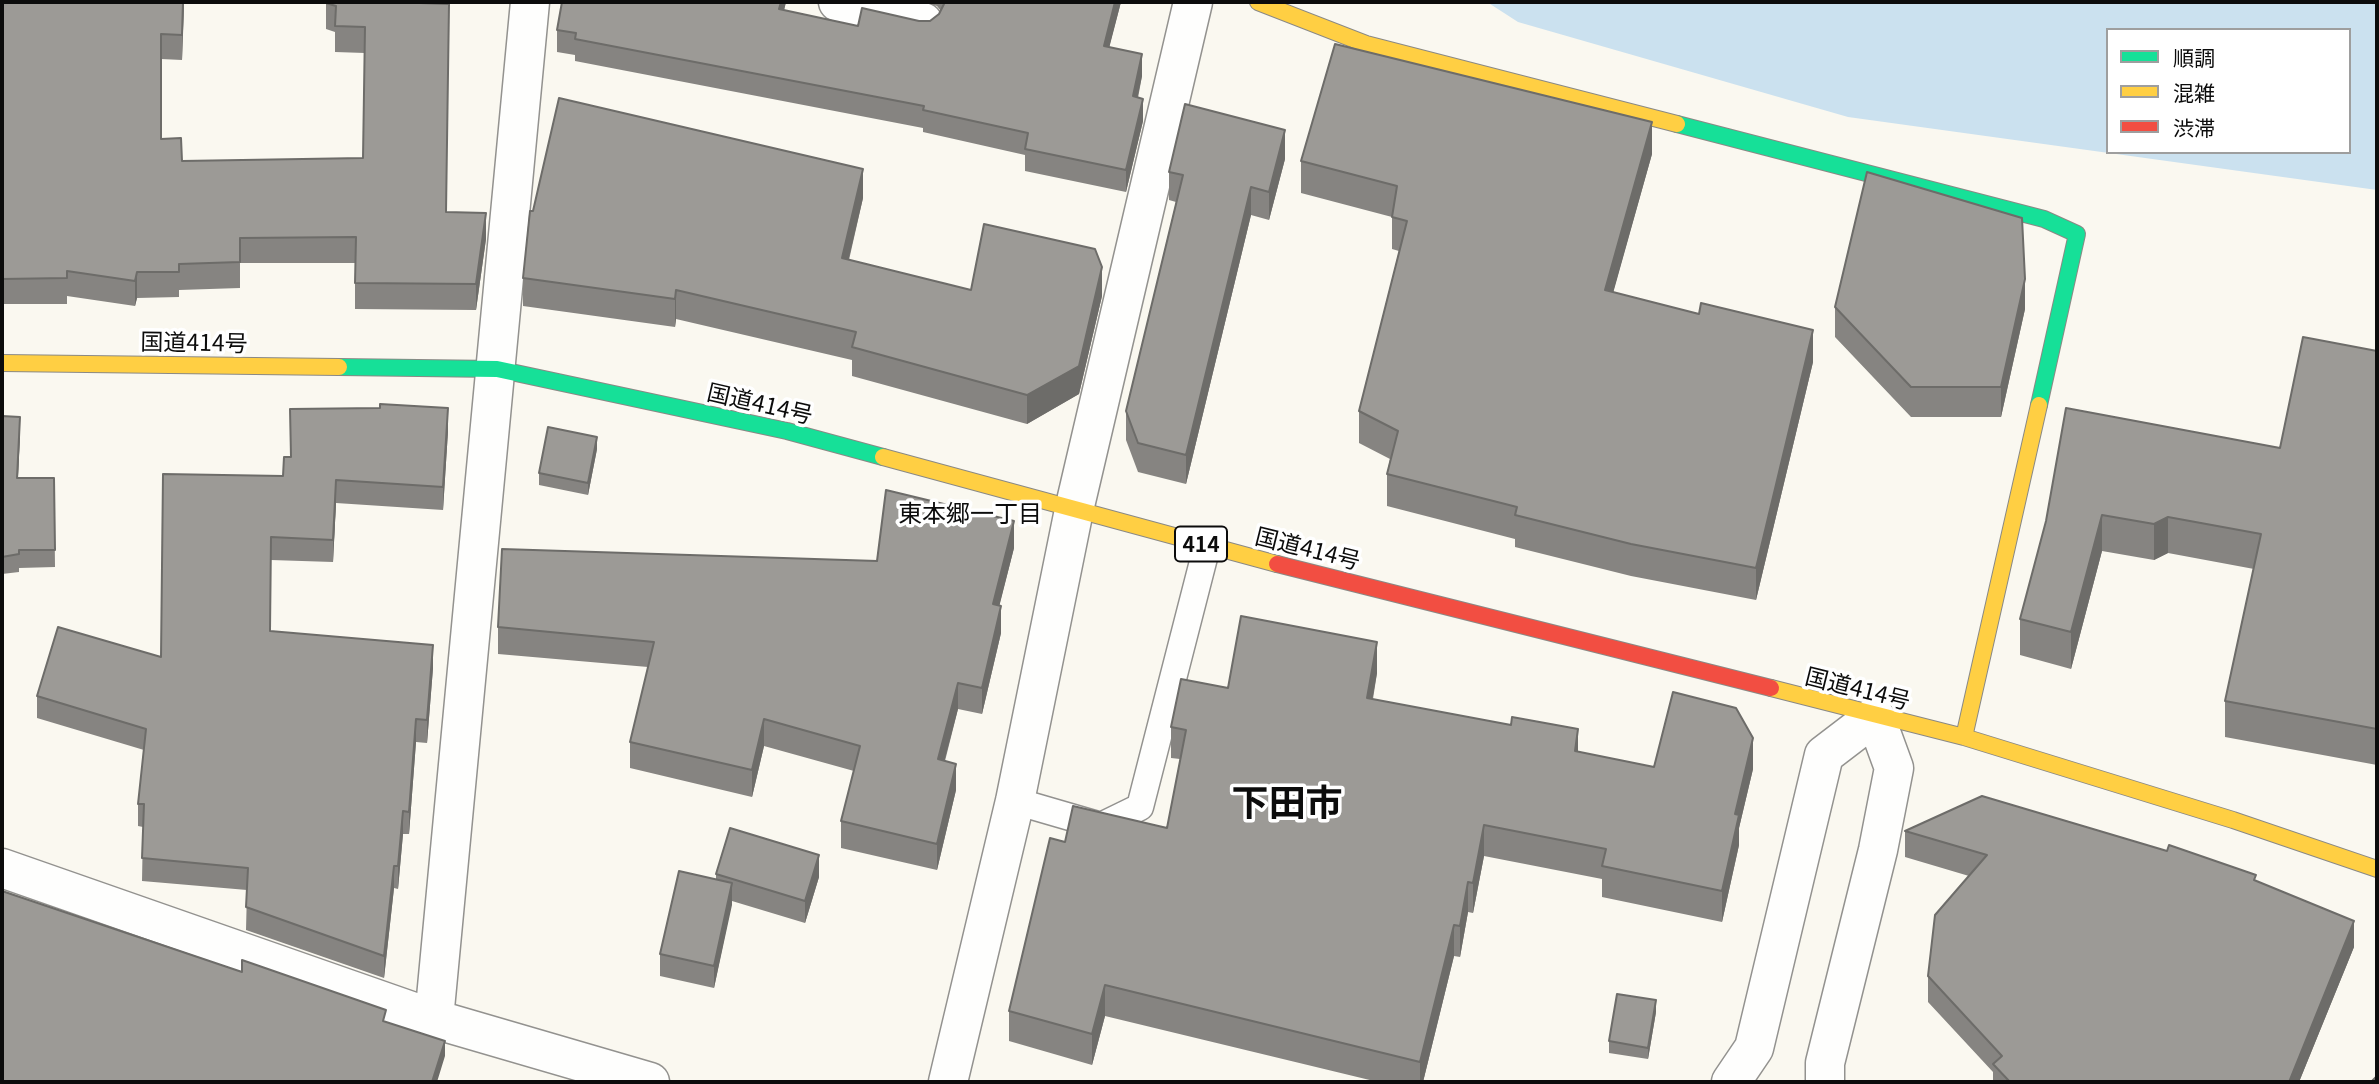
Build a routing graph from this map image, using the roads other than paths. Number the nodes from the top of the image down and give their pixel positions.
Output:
1 (530, 2) edge
2 (838, 2) edge
3 (1193, 2) edge
4 (1258, 2) edge
5 (923, 22) edge
6 (2, 363) edge
7 (497, 369) junction
8 (1074, 510) junction
9 (1208, 545) junction
10 (1875, 716) junction
11 (1964, 737) junction
12 (1015, 801) junction
13 (2, 868) edge
14 (2377, 869) edge
15 (433, 1019) junction
16 (650, 1082) edge
17 (948, 1082) edge
18 (1731, 1082) edge
19 (1825, 1082) edge

1 - 7 street
2 - 5 street
3 - 8 street
4 - 11 main road
6 - 7 main road, 国道414号 / 414
7 - 8 main road, 国道414号 / 414
7 - 15 street
8 - 9 main road, 国道414号 / 414
8 - 12 street
9 - 10 main road, 国道414号 / 414
9 - 12 lane
10 - 11 main road, 国道414号 / 414
10 - 18 street
10 - 19 street
11 - 14 main road, 国道414号 / 414
12 - 17 street
13 - 15 street
15 - 16 street

